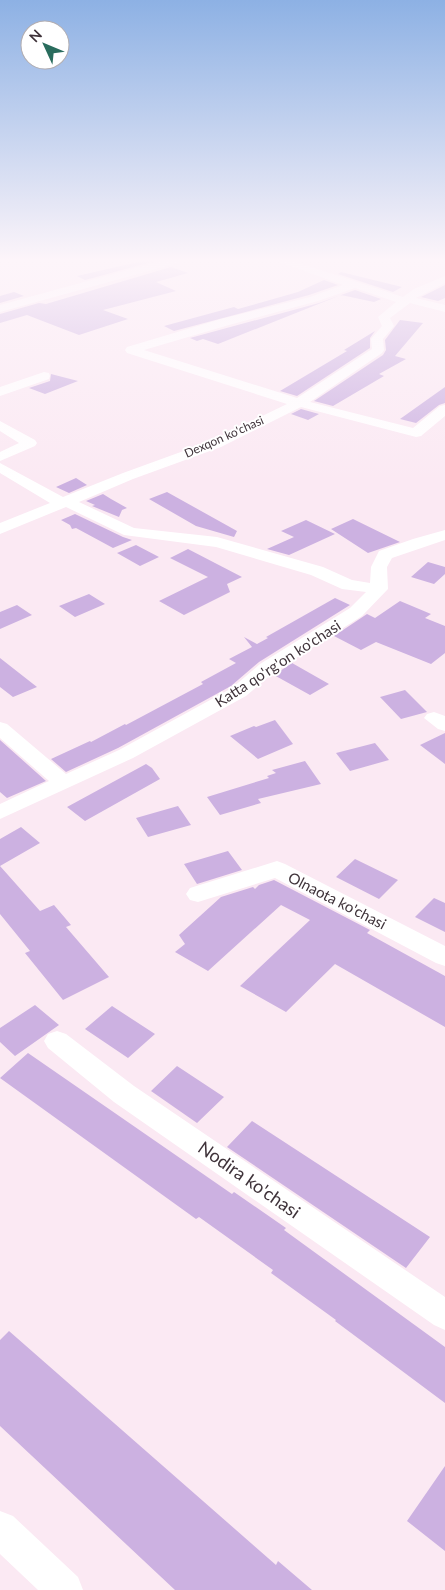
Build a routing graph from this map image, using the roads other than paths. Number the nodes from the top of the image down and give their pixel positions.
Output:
1 (187, 333) edge
2 (382, 333) edge
3 (44, 376) dead end
4 (0, 392) edge
5 (298, 403) junction
6 (445, 409) edge
7 (0, 425) edge
8 (0, 457) edge
9 (0, 467) edge
10 (65, 502) junction
11 (0, 529) edge
12 (445, 535) edge
13 (379, 589) junction
14 (0, 728) edge
15 (63, 782) junction
16 (0, 812) edge
17 (198, 894) dead end
18 (445, 957) edge
19 (56, 1041) dead end
20 (445, 1315) edge
21 (0, 1529) edge
22 (65, 1590) edge

1 - 5 street
2 - 5 street, Dexqon ko'chasi
3 - 4 street
5 - 6 street
5 - 10 street, Dexqon ko'chasi
7 - 8 street
9 - 10 street
10 - 11 street, Dexqon ko'chasi
10 - 13 street
12 - 13 street
13 - 15 street, Katta qo'rg'on ko'chasi
14 - 15 street
15 - 16 street, Katta qo'rg'on ko'chasi
17 - 18 street, Olnaota ko'chasi
19 - 20 street, Nodira ko'chasi
21 - 22 street

